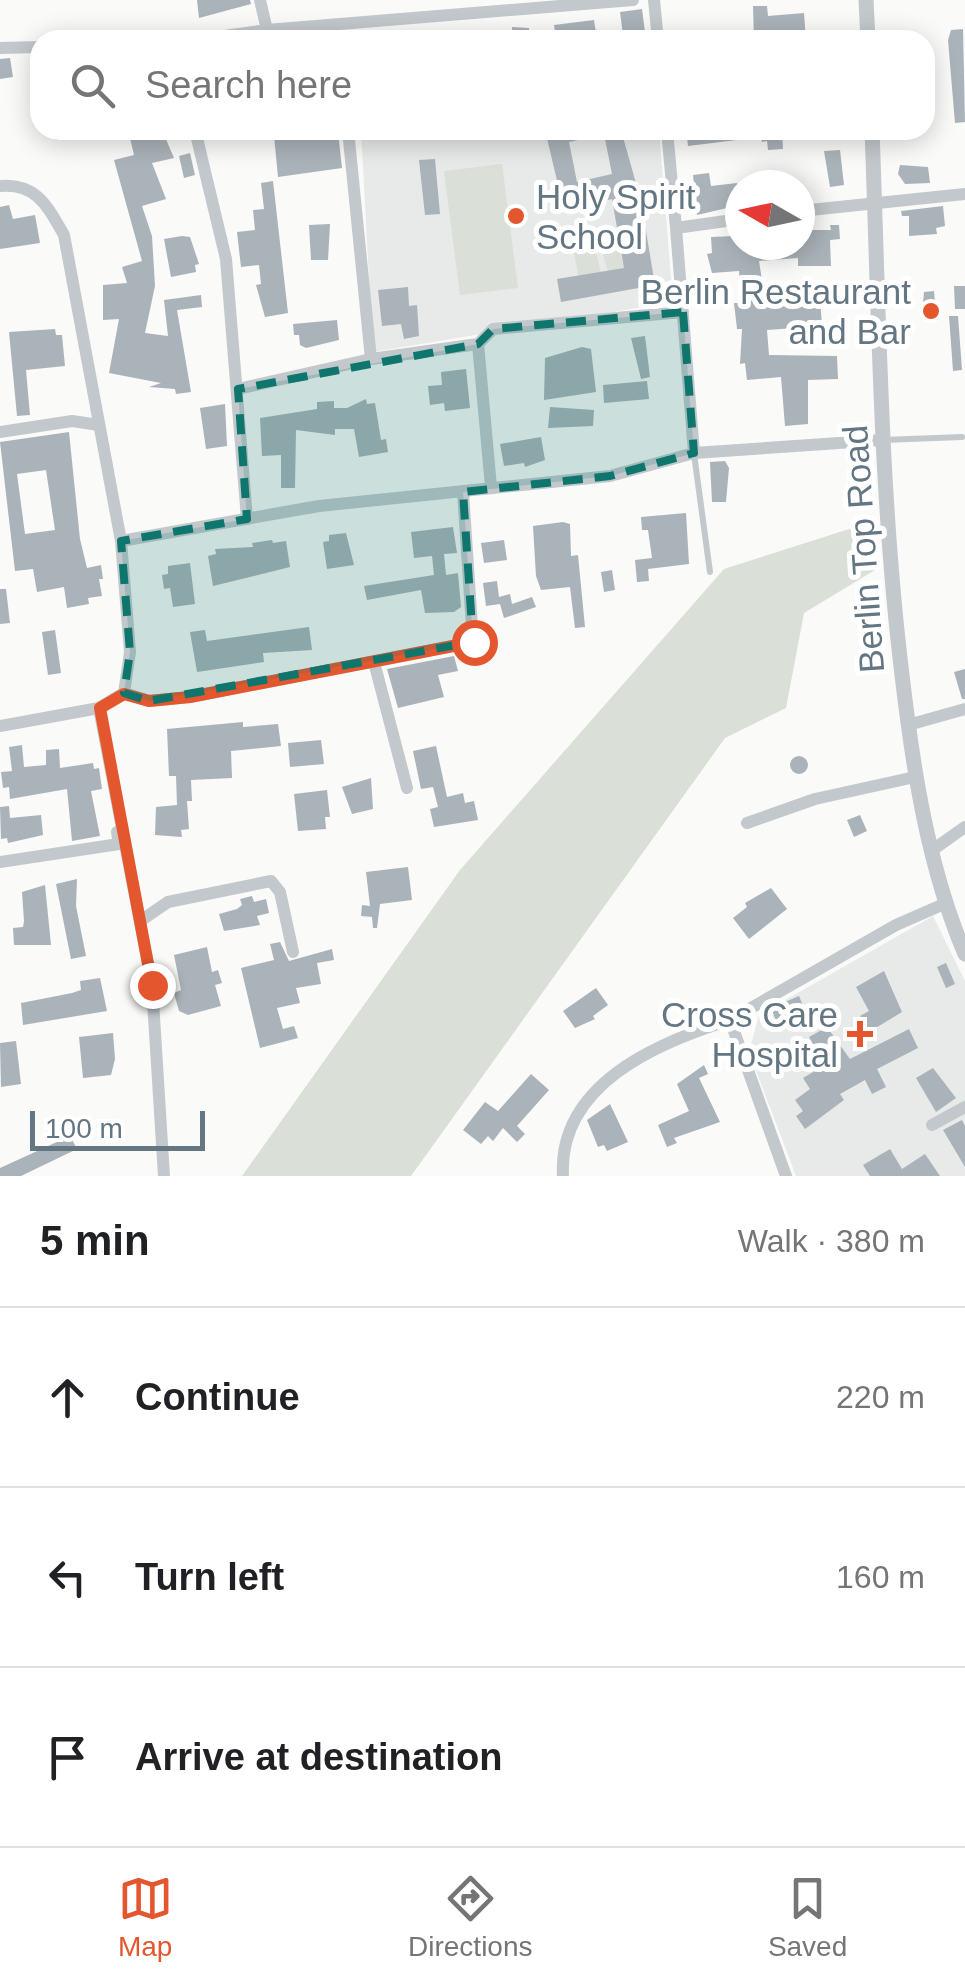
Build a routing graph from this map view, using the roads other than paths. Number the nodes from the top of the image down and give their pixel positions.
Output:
1 (260, 0) edge
2 (633, 0) edge
3 (654, 0) edge
4 (866, 0) edge
5 (340, 24) junction
6 (267, 30) joint
7 (340, 30) edge
8 (657, 30) edge
9 (868, 30) edge
10 (30, 47) edge
11 (0, 48) edge
12 (197, 140) edge
13 (349, 140) edge
14 (668, 140) edge
15 (872, 140) edge
16 (0, 186) edge
17 (965, 194) edge
18 (875, 201) junction
19 (815, 209) edge
20 (725, 221) edge
21 (676, 228) junction
22 (683, 312) junction
23 (478, 344) junction
24 (371, 360) junction
25 (238, 389) junction
26 (99, 425) junction
27 (0, 432) edge
28 (962, 437) dead end
29 (883, 440) junction
30 (694, 453) junction
31 (492, 487) junction
32 (463, 492) junction
33 (248, 519) junction
34 (120, 541) junction
35 (710, 572) dead end
36 (374, 662) junction
37 (124, 694) junction
38 (100, 708) junction
39 (965, 709) edge
40 (908, 725) junction
41 (0, 726) edge
42 (915, 777) junction
43 (407, 788) dead end
44 (747, 823) dead end
45 (965, 828) edge
46 (934, 850) junction
47 (0, 862) edge
48 (944, 904) junction
49 (143, 919) junction
50 (293, 952) dead end
51 (965, 954) edge
52 (730, 1020) junction
53 (965, 1107) edge
54 (932, 1126) dead end
55 (164, 1176) edge
56 (563, 1176) edge
57 (786, 1176) edge

1 - 6 street
2 - 5 street
3 - 8 street
4 - 9 street
5 - 6 street
5 - 7 street
10 - 11 street
12 - 25 street
13 - 24 street
14 - 21 street
15 - 18 street, Berlin Top Road
16 - 26 street
17 - 18 street
18 - 19 street
18 - 29 street, Berlin Top Road
20 - 21 street
21 - 22 street
22 - 23 street
22 - 30 street
23 - 24 street
23 - 31 street
24 - 25 street
25 - 33 street
26 - 27 street
26 - 34 street
28 - 29 lane
29 - 30 street
29 - 40 street, Berlin Top Road
30 - 31 street
30 - 35 lane
31 - 32 street
32 - 33 street
32 - 36 street
33 - 34 street
34 - 37 street
36 - 37 street
36 - 43 street
37 - 38 street
38 - 41 street
38 - 47 street
38 - 49 street
39 - 40 street
40 - 42 street, Berlin Top Road
42 - 44 street
42 - 46 street, Berlin Top Road
45 - 46 street
46 - 48 street, Berlin Top Road
48 - 51 street, Berlin Top Road
48 - 52 street
49 - 50 street
49 - 55 street
52 - 56 street
52 - 57 street
53 - 54 street

